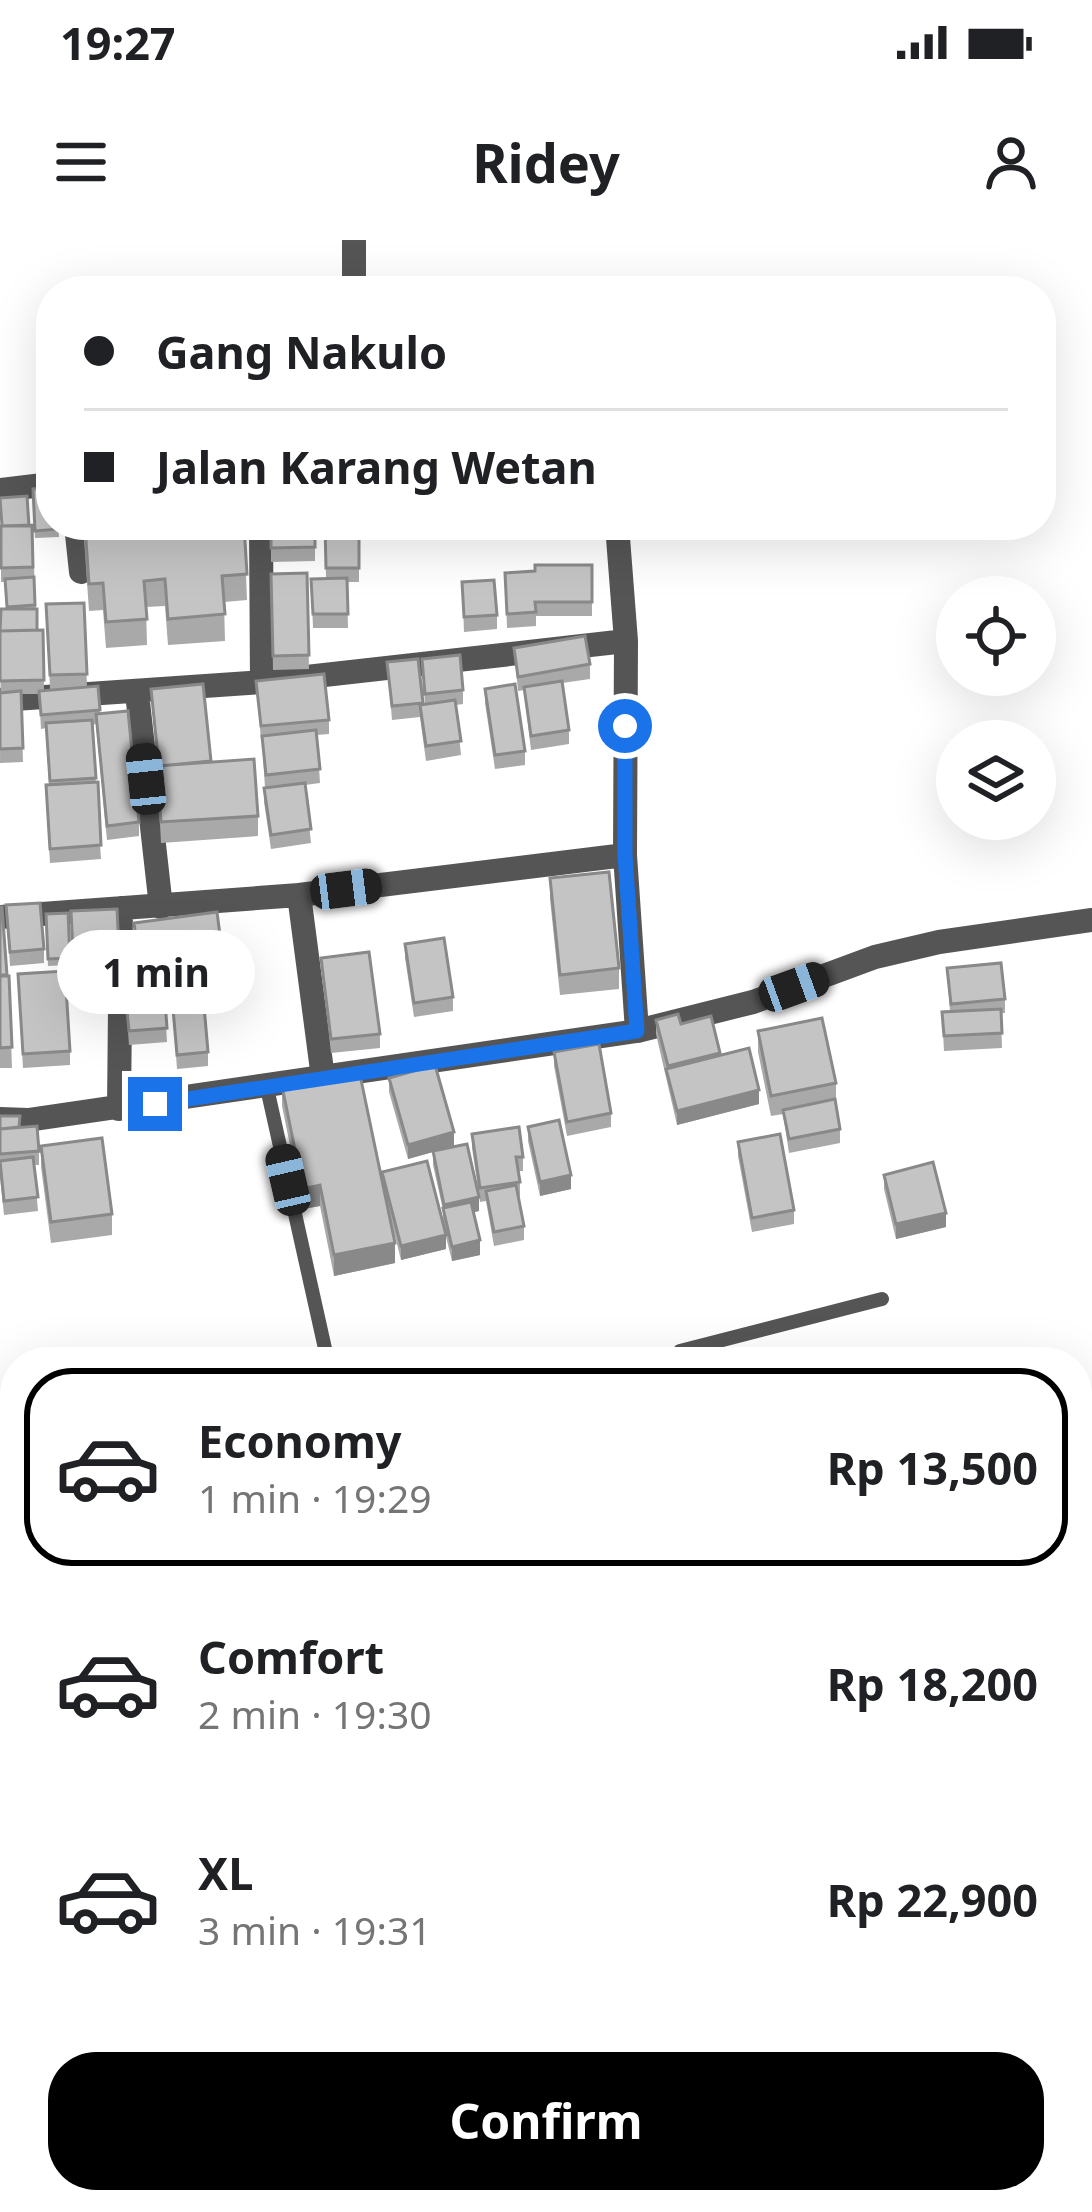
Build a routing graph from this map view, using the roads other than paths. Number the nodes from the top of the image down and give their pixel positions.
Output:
1 (355, 240) edge
2 (354, 276) edge
3 (36, 486) edge
4 (0, 490) edge
5 (78, 540) edge
6 (261, 540) edge
7 (618, 540) edge
8 (81, 572) edge
9 (626, 640) junction
10 (262, 682) junction
11 (137, 693) junction
12 (0, 700) edge
13 (625, 855) junction
14 (299, 895) junction
15 (161, 907) junction
16 (121, 908) junction
17 (0, 917) edge
18 (1092, 920) edge
19 (637, 1031) junction
20 (322, 1078) junction
21 (267, 1088) junction
22 (119, 1108) junction
23 (0, 1119) edge
24 (882, 1299) dead end
25 (325, 1347) edge
26 (696, 1347) edge

1 - 2 street
3 - 4 street
5 - 8 street
6 - 10 street
7 - 9 street
9 - 10 street
9 - 13 street
10 - 11 street
11 - 12 street
11 - 15 street
13 - 14 street
13 - 19 street
14 - 15 street
14 - 20 street
15 - 16 street
16 - 17 street
16 - 22 street
18 - 19 street
19 - 20 street
20 - 21 street
21 - 22 street
21 - 25 lane
22 - 23 street
24 - 26 lane

